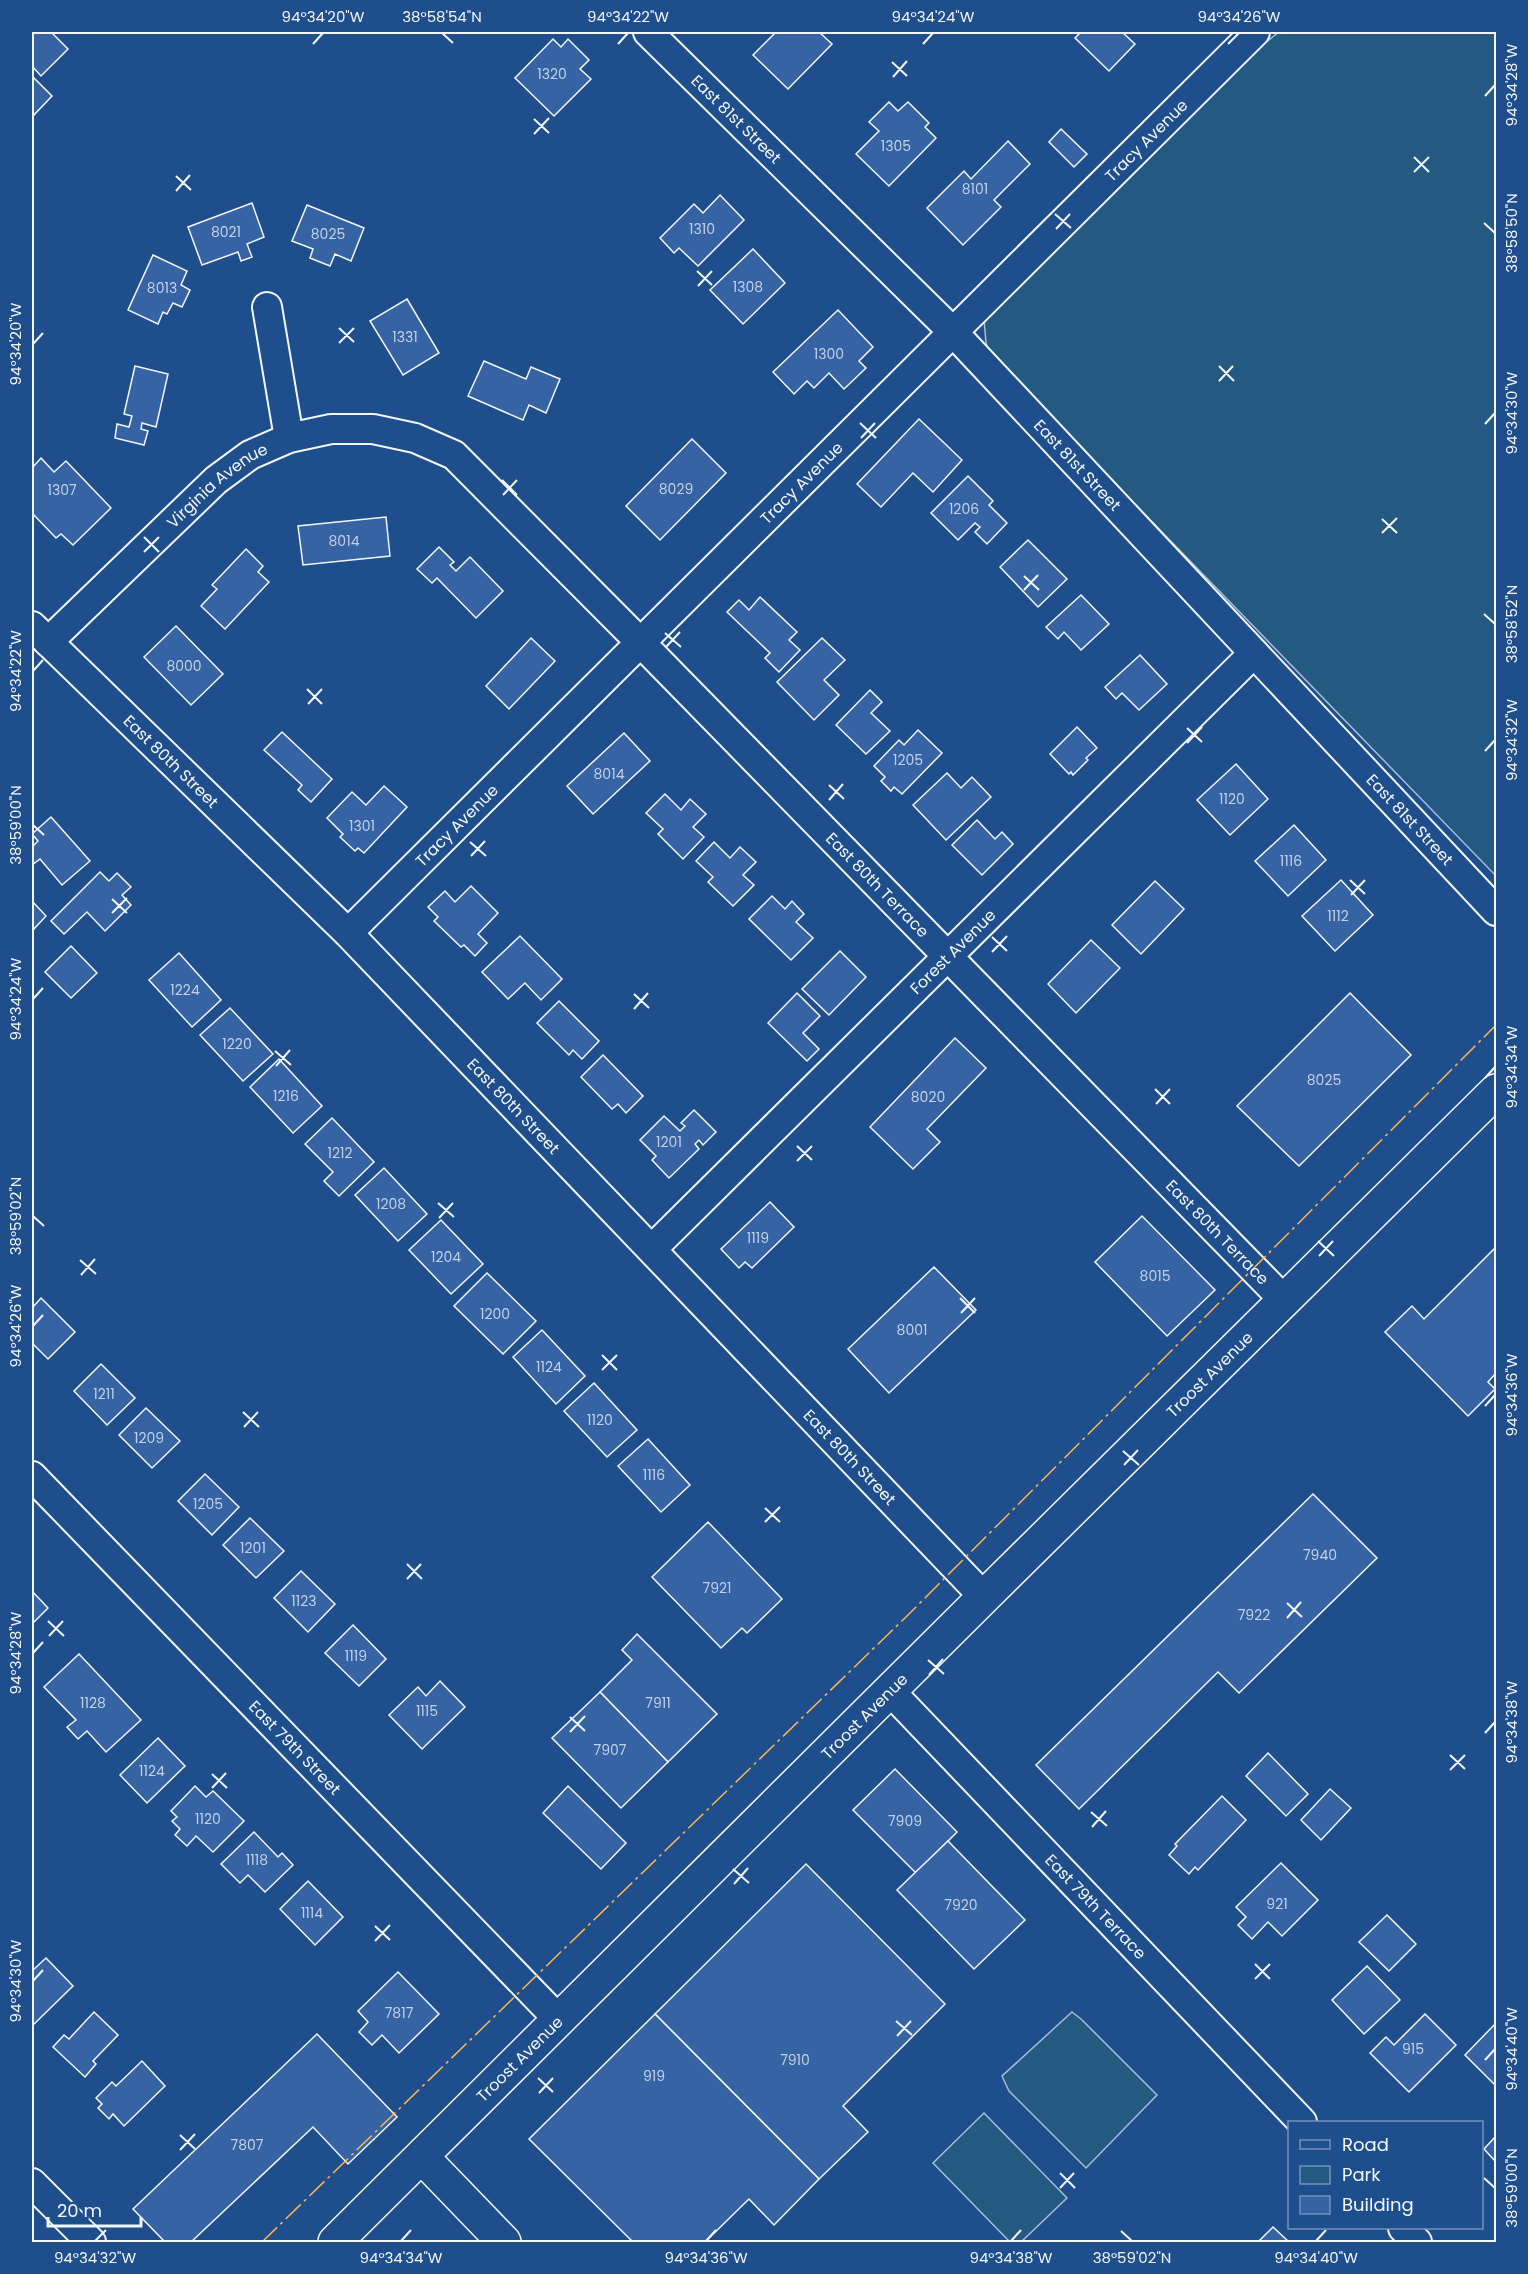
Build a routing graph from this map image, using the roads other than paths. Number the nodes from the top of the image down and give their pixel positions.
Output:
1 (648, 32) edge
2 (1239, 36) edge
3 (267, 307) dead end
4 (952, 331) junction
5 (289, 438) junction
6 (469, 471) joint
7 (40, 634) edge
8 (640, 642) junction
9 (1254, 652) junction
10 (1497, 911) edge
11 (348, 933) junction
12 (947, 956) junction
13 (1497, 1091) edge
14 (652, 1249) junction
15 (1285, 1301) junction
16 (32, 1476) edge
17 (984, 1597) junction
18 (890, 1691) junction
19 (559, 2020) junction
20 (1301, 2121) edge
21 (422, 2157) junction
22 (32, 2183) edge
23 (1403, 2229) edge
24 (91, 2242) edge
25 (335, 2242) edge
26 (504, 2242) edge
27 (1417, 2242) edge

1 - 4 street, East 81st Street
2 - 4 street, Tracy Avenue
3 - 5 street, Virginia Avenue
4 - 8 street, Tracy Avenue
4 - 9 street, East 81st Street
5 - 6 street, Virginia Avenue
5 - 7 street, Virginia Avenue
6 - 8 street, East 80th Terrace
7 - 11 street, East 80th Street
8 - 11 street, Tracy Avenue
8 - 12 street, East 80th Terrace
9 - 10 street, East 81st Street
9 - 12 street, Forest Avenue
11 - 14 street, East 80th Street
12 - 14 street, Forest Avenue
12 - 15 street, East 80th Terrace
13 - 15 main road, Troost Avenue
14 - 17 street, East 80th Street
15 - 17 main road, Troost Avenue
16 - 19 street, East 79th Street
17 - 18 main road, Troost Avenue
18 - 19 main road, Troost Avenue
18 - 20 street, East 79th Terrace
19 - 21 main road, Troost Avenue
21 - 25 main road, Troost Avenue
21 - 26 main road
22 - 24 street
23 - 27 street

